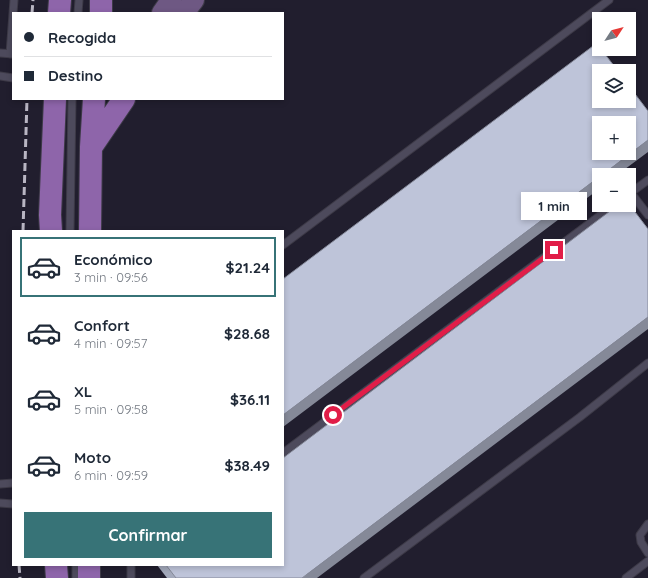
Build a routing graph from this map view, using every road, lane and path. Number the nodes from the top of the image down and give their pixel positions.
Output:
1 (14, 0) edge
2 (60, 0) edge
3 (79, 0) edge
4 (101, 0) edge
5 (171, 0) edge
6 (194, 0) edge
7 (609, 0) edge
8 (14, 12) edge
9 (59, 12) edge
10 (78, 12) edge
11 (101, 12) edge
12 (163, 12) edge
13 (185, 12) edge
14 (0, 53) edge
15 (12, 54) edge
16 (0, 76) edge
17 (12, 78) edge
18 (55, 100) edge
19 (72, 100) edge
20 (94, 100) edge
21 (123, 100) edge
22 (91, 147) junction
23 (648, 180) edge
24 (636, 189) edge
25 (636, 200) edge
26 (605, 212) edge
27 (648, 215) edge
28 (51, 230) edge
29 (70, 230) edge
30 (90, 230) edge
31 (284, 244) edge
32 (648, 363) edge
33 (284, 452) edge
34 (12, 483) edge
35 (0, 484) edge
36 (0, 503) edge
37 (12, 504) edge
38 (648, 524) edge
39 (648, 553) edge
40 (648, 561) edge
41 (56, 566) edge
42 (76, 566) edge
43 (89, 566) edge
44 (131, 566) edge
45 (57, 578) edge
46 (76, 578) edge
47 (89, 578) edge
48 (130, 578) edge
49 (364, 578) edge
50 (626, 578) edge

1 - 8 lane
2 - 9 main road
3 - 10 lane
4 - 11 main road
5 - 12 main road
6 - 13 main road
7 - 31 lane
14 - 15 lane
16 - 17 lane
18 - 28 main road
19 - 29 lane
20 - 22 main road
21 - 22 main road
22 - 30 main road
23 - 24 lane
25 - 27 lane
26 - 33 lane
32 - 49 lane
34 - 35 lane
36 - 37 lane
38 - 39 lane
40 - 50 lane
41 - 45 main road
42 - 46 lane
43 - 47 main road
44 - 48 lane

